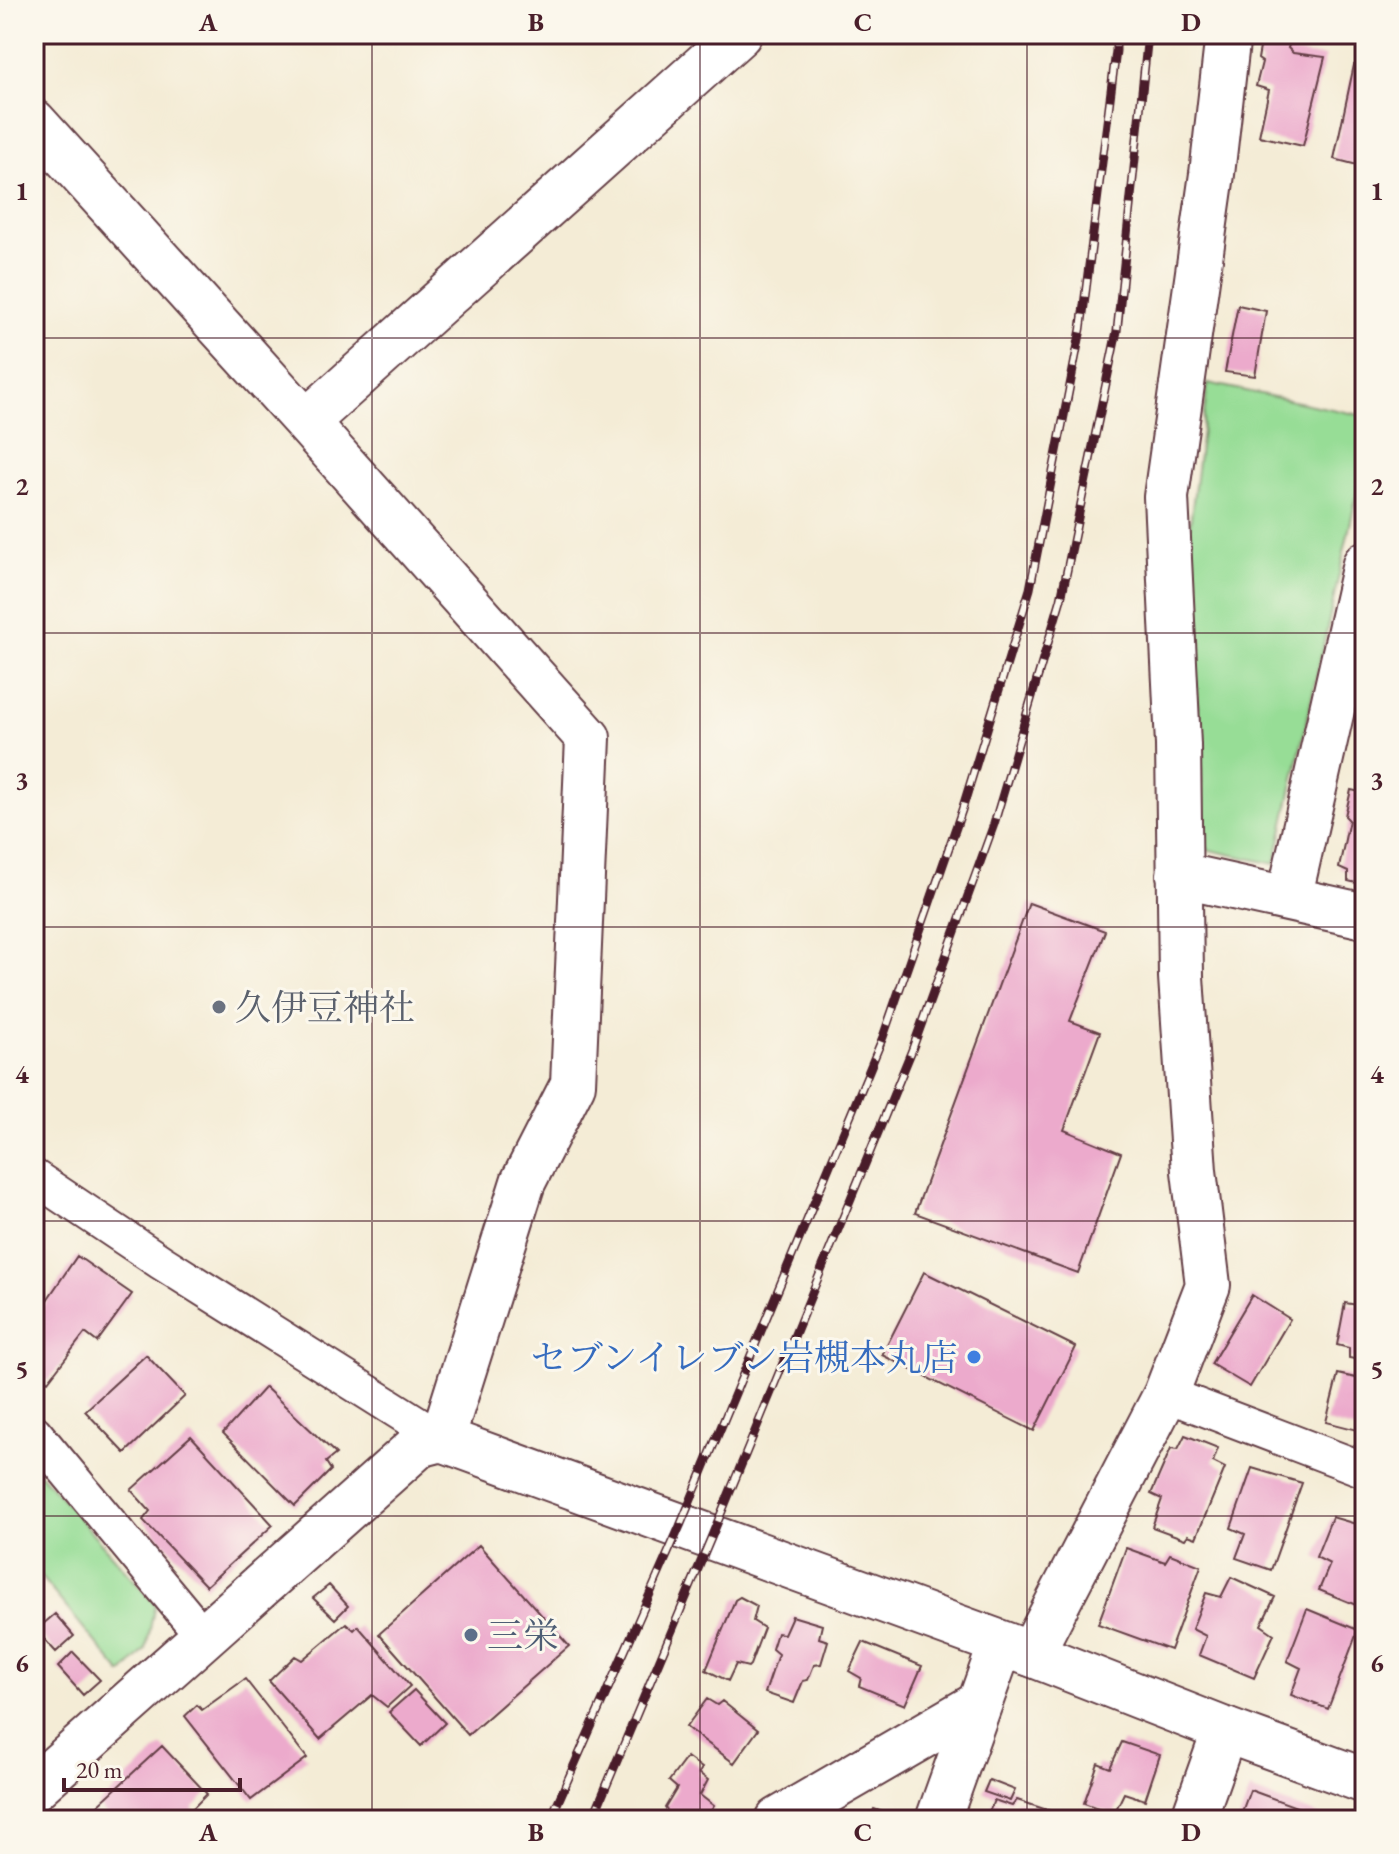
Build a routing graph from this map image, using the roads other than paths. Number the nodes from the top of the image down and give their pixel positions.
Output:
1 (739, 34) edge
2 (1228, 34) edge
3 (34, 122) edge
4 (306, 422) junction
5 (1365, 564) edge
6 (1179, 875) junction
7 (1289, 899) junction
8 (1365, 916) edge
9 (34, 1177) edge
10 (1166, 1394) junction
11 (34, 1432) edge
12 (442, 1439) junction
13 (1365, 1470) edge
14 (204, 1637) junction
15 (1016, 1649) junction
16 (980, 1703) junction
17 (1225, 1730) junction
18 (1365, 1781) edge
19 (34, 1788) edge
20 (778, 1820) edge
21 (938, 1820) edge
22 (1193, 1820) edge

1 - 4 street
2 - 6 street
3 - 4 street
4 - 12 street
5 - 7 street
6 - 7 street
6 - 10 street
7 - 8 street
9 - 12 lane
10 - 13 lane
10 - 15 street
11 - 14 lane
12 - 14 street
12 - 15 street
14 - 19 street
15 - 16 street
15 - 17 street
16 - 20 street
16 - 21 street
17 - 18 street
17 - 22 street

